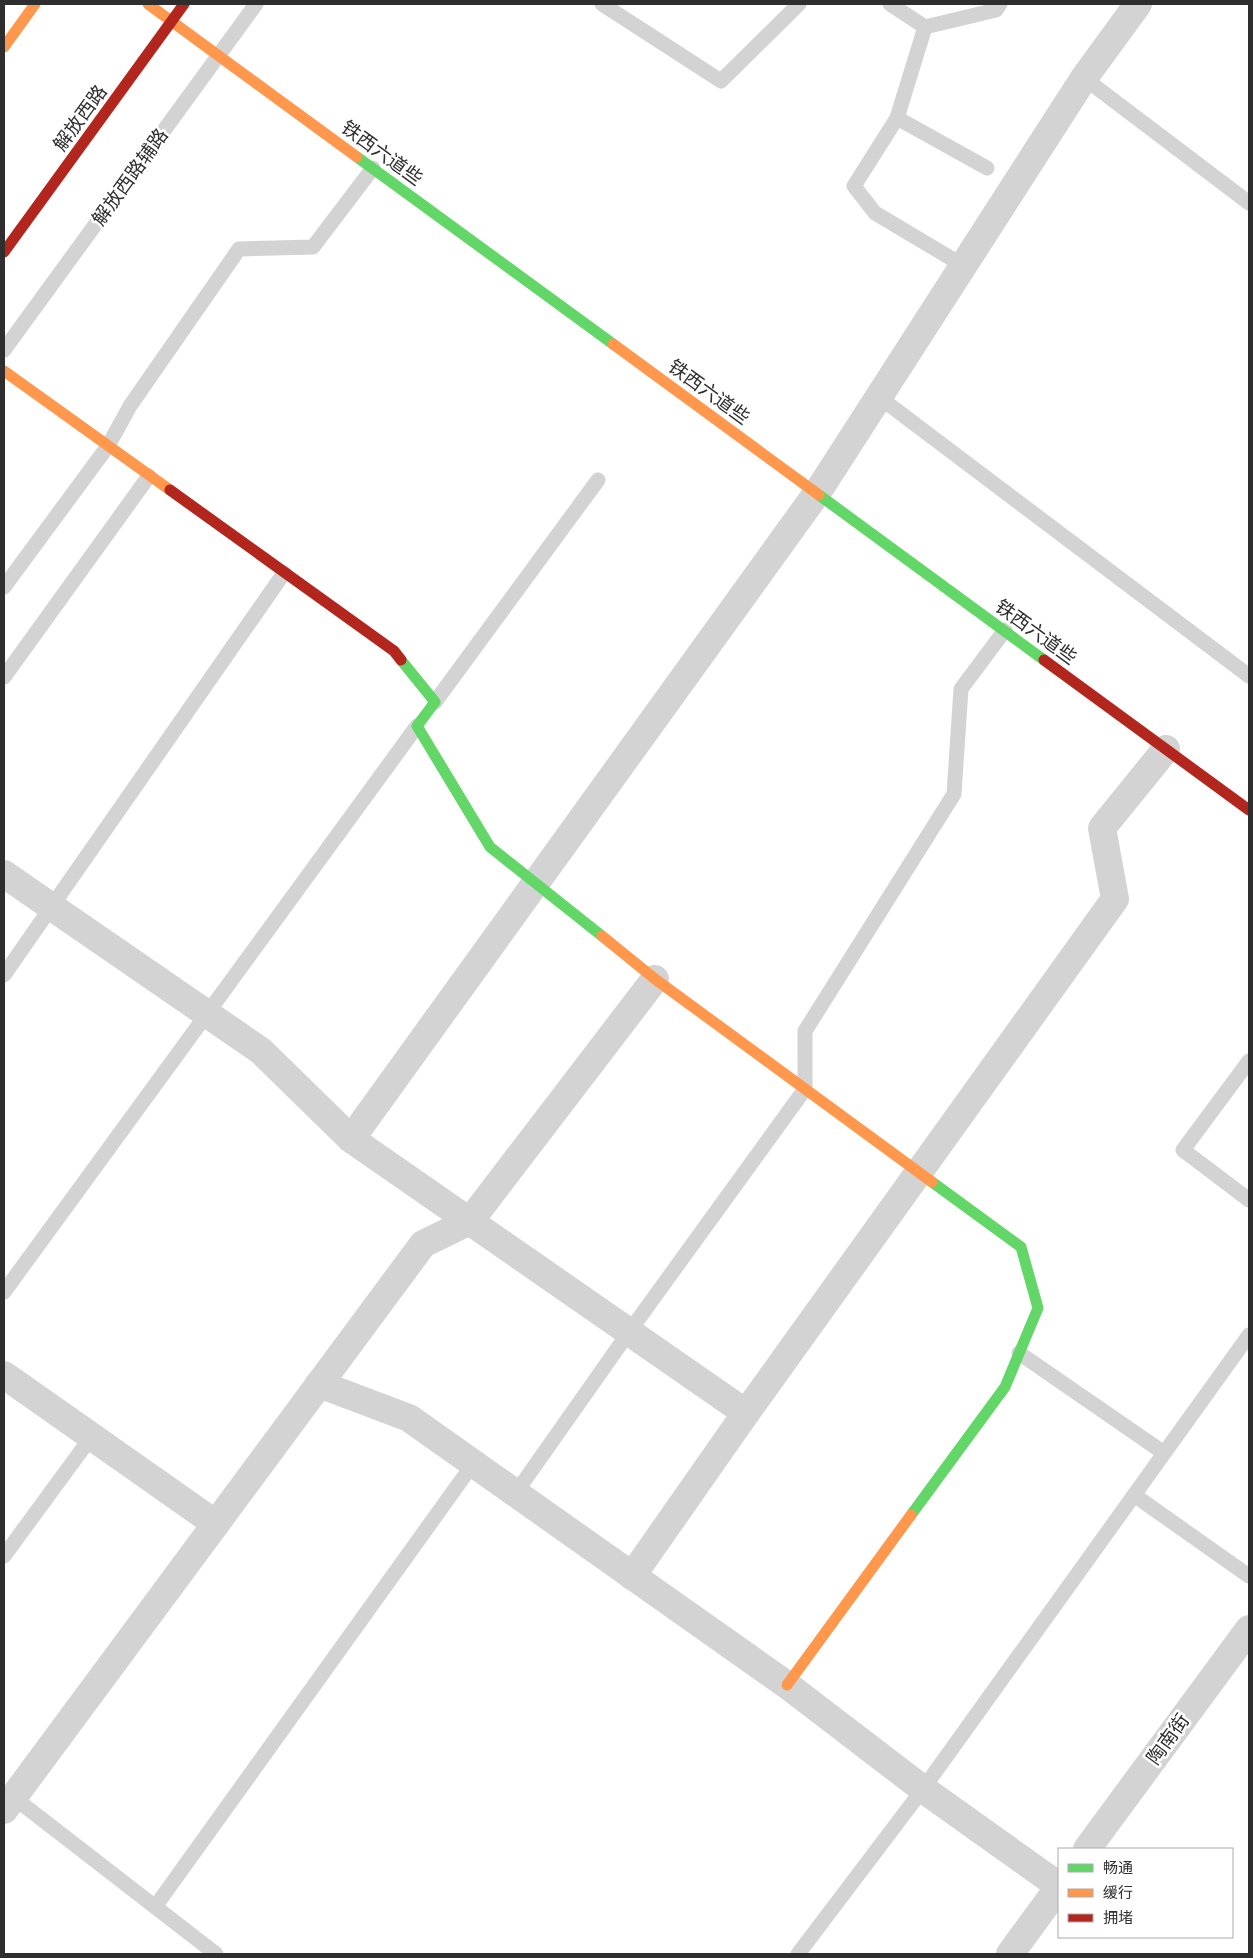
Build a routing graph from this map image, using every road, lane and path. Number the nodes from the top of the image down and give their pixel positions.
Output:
1 (35, 4) edge
2 (148, 4) edge
3 (184, 4) edge
4 (256, 4) edge
5 (602, 4) edge
6 (800, 4) edge
7 (890, 4) edge
8 (1000, 4) edge
9 (1138, 4) edge
10 (172, 21) junction
11 (924, 27) junction
12 (4, 48) edge
13 (220, 55) junction
14 (1084, 78) junction
15 (897, 118) junction
16 (373, 168) junction
17 (986, 168) dead end
18 (1249, 203) edge
19 (4, 252) edge
20 (964, 266) junction
21 (4, 350) edge
22 (4, 371) edge
23 (879, 397) junction
24 (108, 446) junction
25 (149, 476) junction
26 (598, 480) dead end
27 (817, 493) junction
28 (284, 573) junction
29 (4, 587) edge
30 (1005, 630) junction
31 (1249, 676) edge
32 (4, 677) edge
33 (435, 702) junction
34 (417, 726) junction
35 (1166, 749) junction
36 (1249, 810) edge
37 (4, 874) edge
38 (536, 882) junction
39 (52, 907) junction
40 (4, 975) edge
41 (655, 979) junction
42 (206, 1014) junction
43 (1249, 1061) edge
44 (805, 1089) junction
45 (351, 1139) junction
46 (919, 1173) junction
47 (1249, 1200) edge
48 (470, 1221) junction
49 (4, 1292) edge
50 (629, 1332) junction
51 (1249, 1335) edge
52 (1019, 1353) junction
53 (4, 1375) edge
54 (319, 1384) junction
55 (746, 1413) junction
56 (92, 1436) junction
57 (1164, 1453) junction
58 (473, 1464) junction
59 (516, 1494) junction
60 (1134, 1495) junction
61 (216, 1524) junction
62 (4, 1556) edge
63 (632, 1576) junction
64 (1249, 1576) edge
65 (1249, 1629) edge
66 (787, 1685) junction
67 (923, 1789) junction
68 (7, 1799) edge
69 (1088, 1848) edge
70 (1058, 1886) edge
71 (1058, 1888) edge
72 (155, 1907) junction
73 (216, 1954) edge
74 (798, 1954) edge
75 (1010, 1954) edge

1 - 12 main road
2 - 10 main road, 铁西六道些
3 - 10 main road, 解放西路
4 - 13 lane, 解放西路辅路
5 - 6 lane
7 - 11 lane
8 - 11 lane
9 - 14 street
10 - 13 main road, 铁西六道些
10 - 19 main road, 解放西路
11 - 15 lane
13 - 16 main road, 铁西六道些
13 - 21 lane, 解放西路辅路
14 - 18 lane
14 - 20 street
15 - 17 lane
15 - 20 lane
16 - 24 lane
16 - 27 main road, 铁西六道些
20 - 23 street
22 - 24 main road
23 - 27 street
23 - 31 lane
24 - 25 main road
24 - 29 lane
25 - 28 main road
25 - 32 lane
26 - 33 lane
27 - 30 main road, 铁西六道些
27 - 38 street
28 - 33 main road
28 - 39 lane
30 - 35 main road, 铁西六道些
30 - 44 lane
33 - 34 main road
34 - 38 main road
34 - 42 lane
35 - 36 main road, 铁西六道些
35 - 46 street
37 - 39 street
38 - 41 main road
38 - 45 street
39 - 40 lane
39 - 42 street
41 - 44 main road
41 - 48 street
42 - 45 street
42 - 49 lane
43 - 47 lane
44 - 46 main road
44 - 50 lane
45 - 48 street
46 - 52 main road
46 - 55 street
48 - 50 street
48 - 54 street
50 - 55 street
50 - 59 lane
51 - 57 lane
52 - 57 lane
52 - 66 main road
53 - 56 street
54 - 58 street
54 - 61 street
55 - 63 street
56 - 61 street
56 - 62 lane
57 - 60 lane
58 - 59 street
58 - 72 lane
59 - 63 street
60 - 64 lane
60 - 67 lane
61 - 68 street
63 - 66 street
65 - 69 street, 陶南街
66 - 67 street
67 - 70 street
67 - 74 lane
68 - 72 lane
71 - 75 street
72 - 73 lane

